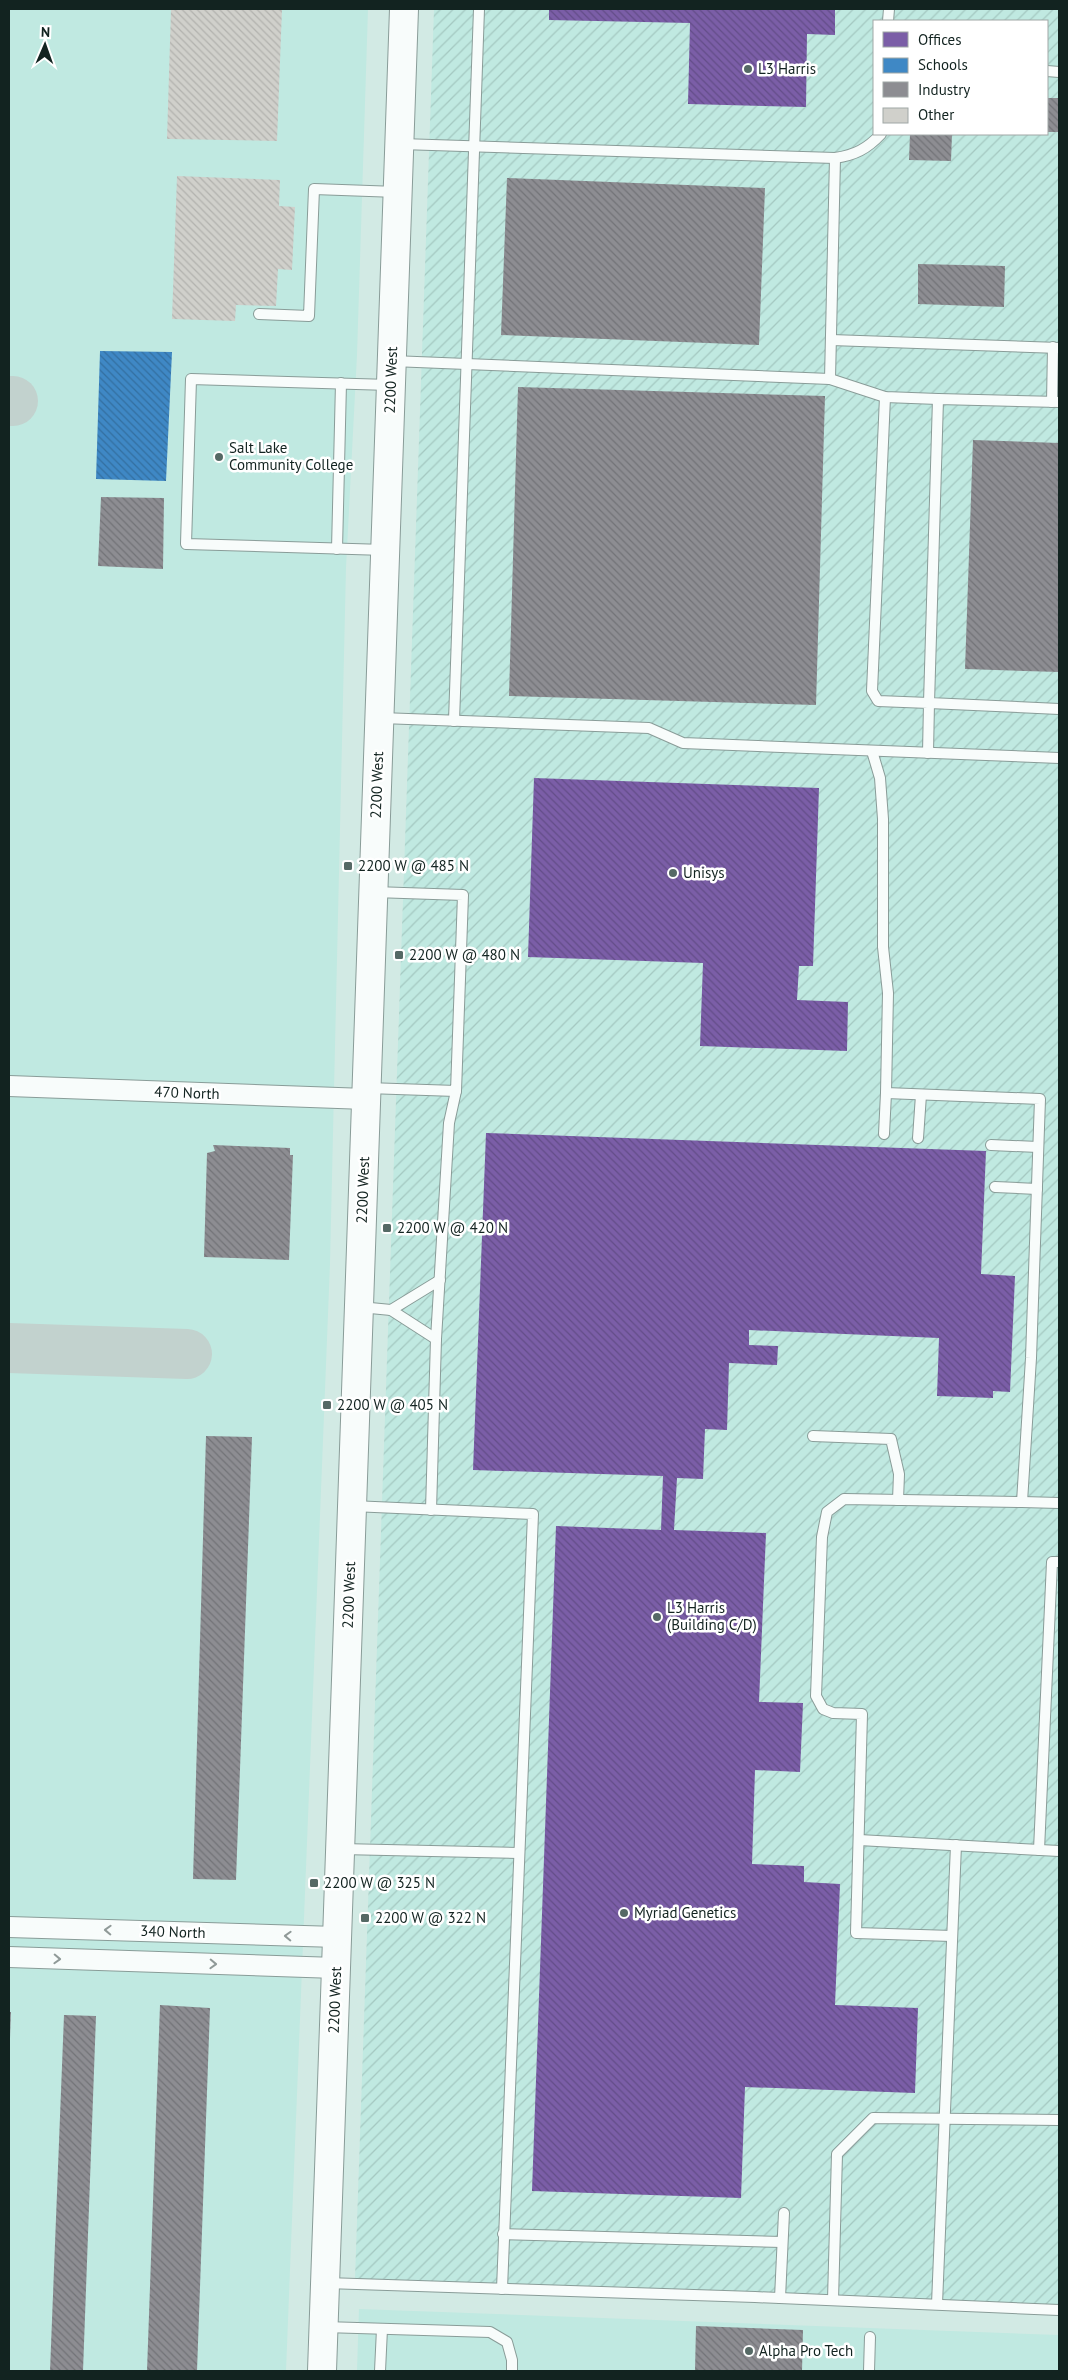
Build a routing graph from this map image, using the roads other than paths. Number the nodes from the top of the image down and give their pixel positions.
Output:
1 (404, 9) edge
2 (479, 9) edge
3 (880, 135) edge
4 (400, 144) junction
5 (474, 146) junction
6 (835, 158) junction
7 (398, 192) junction
8 (259, 314) dead end
9 (831, 340) junction
10 (1056, 348) edge
11 (466, 364) junction
12 (392, 373) junction
13 (830, 379) junction
14 (341, 383) junction
15 (885, 397) junction
16 (938, 399) junction
17 (1055, 402) edge
18 (337, 549) junction
19 (385, 550) junction
20 (929, 703) junction
21 (1059, 708) edge
22 (379, 718) junction
23 (454, 721) junction
24 (872, 751) junction
25 (928, 753) junction
26 (1059, 758) edge
27 (373, 892) junction
28 (9, 1086) edge
29 (456, 1091) junction
30 (886, 1093) junction
31 (366, 1094) junction
32 (920, 1095) junction
33 (884, 1134) dead end
34 (918, 1138) dead end
35 (991, 1145) dead end
36 (1038, 1147) junction
37 (995, 1187) dead end
38 (1037, 1189) junction
39 (440, 1280) junction
40 (359, 1307) junction
41 (391, 1310) junction
42 (436, 1338) junction
43 (813, 1436) dead end
44 (898, 1500) junction
45 (1022, 1502) junction
46 (1059, 1503) edge
47 (352, 1506) junction
48 (431, 1510) junction
49 (1059, 1562) edge
50 (859, 1840) junction
51 (956, 1845) junction
52 (340, 1849) junction
53 (1039, 1850) junction
54 (1059, 1851) edge
55 (519, 1853) junction
56 (9, 1927) edge
57 (952, 1936) junction
58 (337, 1937) junction
59 (9, 1957) edge
60 (336, 1968) junction
61 (944, 2118) junction
62 (1059, 2120) edge
63 (784, 2214) dead end
64 (503, 2234) junction
65 (782, 2242) junction
66 (325, 2283) junction
67 (502, 2289) junction
68 (780, 2298) junction
69 (833, 2300) junction
70 (937, 2304) junction
71 (1059, 2310) edge
72 (324, 2327) junction
73 (382, 2329) junction
74 (870, 2337) dead end
75 (322, 2371) edge
76 (380, 2371) edge
77 (512, 2371) edge
78 (868, 2371) edge

1 - 4 street, 2200 West
2 - 5 lane
3 - 6 lane
4 - 5 lane
4 - 7 street, 2200 West
5 - 6 lane
5 - 11 lane
6 - 9 lane
7 - 8 lane
7 - 12 street, 2200 West
9 - 10 lane
9 - 13 lane
10 - 17 lane
11 - 12 lane
11 - 13 lane
11 - 23 lane
12 - 14 lane
12 - 19 street, 2200 West
13 - 15 lane
14 - 18 lane
14 - 18 lane
15 - 16 lane
15 - 20 lane
16 - 17 lane
16 - 20 lane
18 - 19 lane
19 - 22 street, 2200 West
20 - 21 lane
20 - 25 lane
22 - 23 lane
22 - 27 street, 2200 West
23 - 24 lane
24 - 25 lane
24 - 30 lane
25 - 26 lane
27 - 29 lane
27 - 31 street, 2200 West
28 - 31 street, 470 North
29 - 31 lane
29 - 39 lane
30 - 32 lane
30 - 33 lane
31 - 40 street, 2200 West
32 - 34 lane
32 - 36 lane
35 - 36 lane
36 - 38 lane
37 - 38 lane
38 - 45 lane
39 - 41 lane
39 - 42 lane
40 - 41 lane
40 - 47 street, 2200 West
41 - 42 lane
42 - 48 lane
43 - 44 lane
44 - 45 lane
44 - 50 lane
45 - 46 lane
47 - 48 lane
47 - 52 street, 2200 West
48 - 55 lane
49 - 53 lane
50 - 51 lane
50 - 57 lane
51 - 53 lane
51 - 57 lane
52 - 55 lane
52 - 58 street, 2200 West
53 - 54 lane
55 - 64 lane
58 -> 56 street, 340 North
57 - 61 lane
58 - 60 street, 2200 West
59 -> 60 street, 340 North
60 - 66 street, 2200 West
61 - 62 lane
61 - 69 lane
61 - 70 lane
63 - 65 lane
64 - 65 lane
64 - 67 lane
65 - 68 lane
66 - 67 lane
66 - 72 street, 2200 West
67 - 68 lane
68 - 69 lane
69 - 70 lane
70 - 71 lane
72 - 73 lane
72 - 75 street, 2200 West
73 - 76 lane
73 - 77 lane
74 - 78 lane

